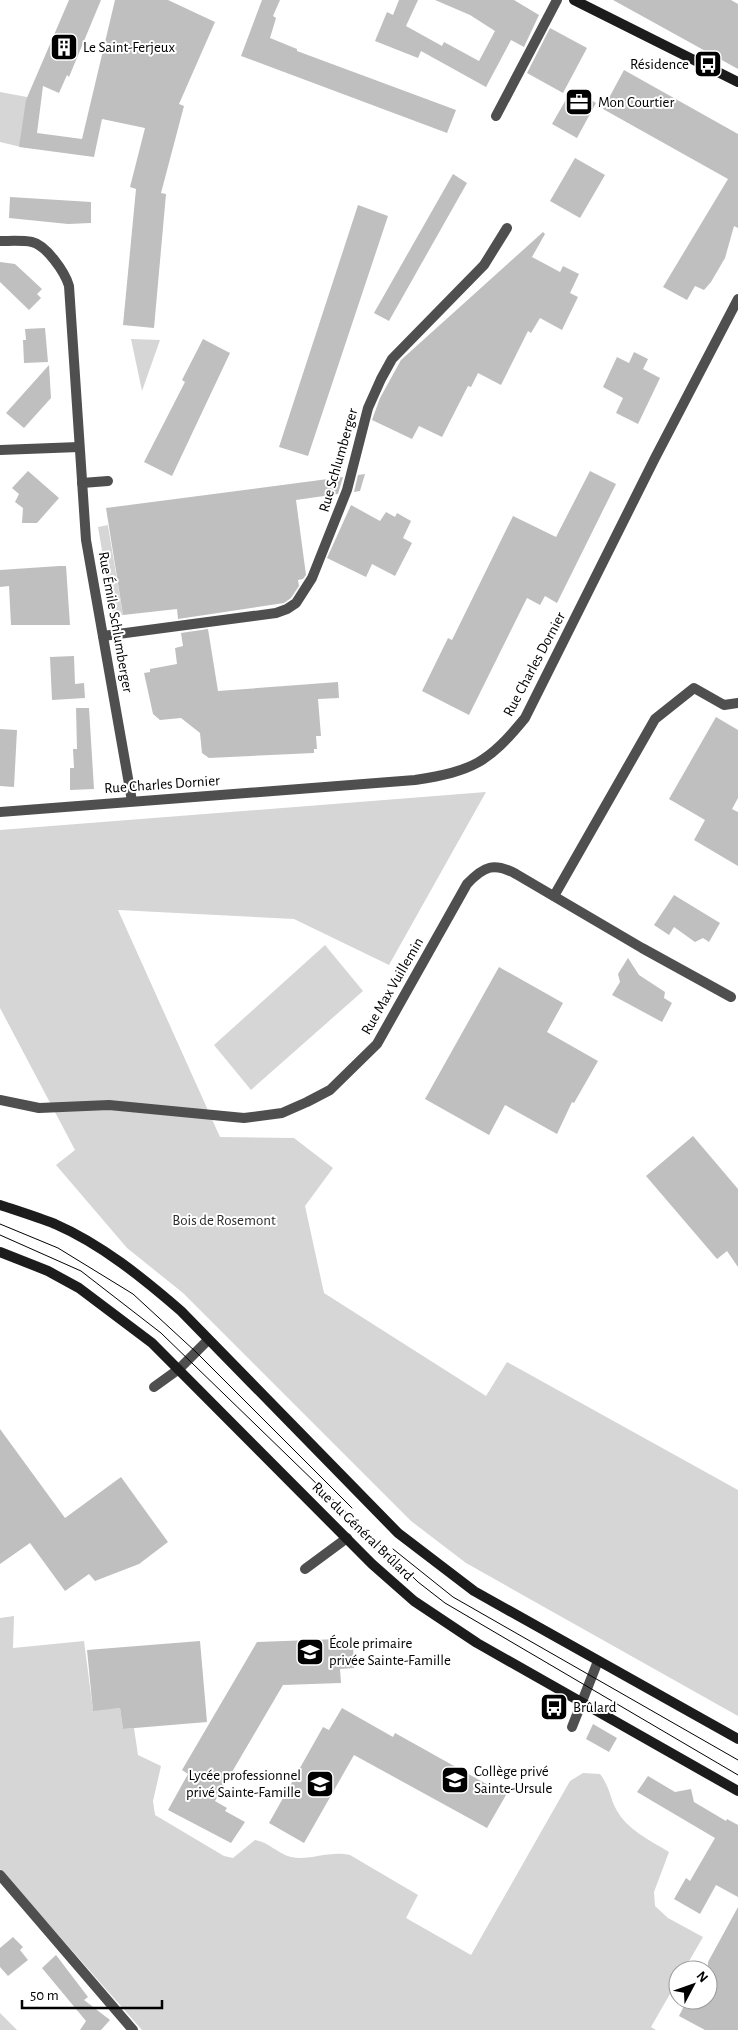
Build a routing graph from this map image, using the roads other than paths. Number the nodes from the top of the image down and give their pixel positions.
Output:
1 (557, 0) edge
2 (574, 0) edge
3 (738, 82) edge
4 (496, 116) dead end
5 (507, 228) dead end
6 (0, 241) edge
7 (738, 299) edge
8 (79, 447) junction
9 (0, 450) edge
10 (108, 481) dead end
11 (82, 483) junction
12 (103, 636) junction
13 (738, 703) edge
14 (132, 801) junction
15 (0, 812) edge
16 (554, 896) junction
17 (731, 997) dead end
18 (0, 1100) edge
19 (0, 1205) edge
20 (0, 1252) edge
21 (208, 1340) junction
22 (179, 1369) junction
23 (154, 1387) dead end
24 (347, 1538) junction
25 (305, 1569) dead end
26 (598, 1661) junction
27 (582, 1702) junction
28 (572, 1727) dead end
29 (738, 1739) edge
30 (738, 1791) edge
31 (0, 1875) edge
32 (133, 2030) edge

1 - 4 street
2 - 3 main road
5 - 12 street, Rue Schlumberger
6 - 8 street, Rue Émile Schlumberger
7 - 14 street, Rue Charles Dornier
8 - 9 street
8 - 11 street, Rue Émile Schlumberger
10 - 11 street
11 - 12 street, Rue Émile Schlumberger
12 - 14 street, Rue Émile Schlumberger
13 - 16 street
14 - 15 street, Rue Charles Dornier
16 - 17 street, Rue Max Vuillemin
16 - 18 street, Rue Max Vuillemin
19 - 21 main road, Rue du Général Brûlard
20 - 22 main road, Rue du Général Brûlard
21 - 22 street
21 - 26 main road, Rue du Général Brûlard
22 - 23 street
22 - 24 main road, Rue du Général Brûlard
24 - 25 street
24 - 27 main road, Rue du Général Brûlard
26 - 27 street
26 - 29 main road, Rue du Général Brûlard
27 - 28 street
27 - 30 main road, Rue du Général Brûlard
31 - 32 street

